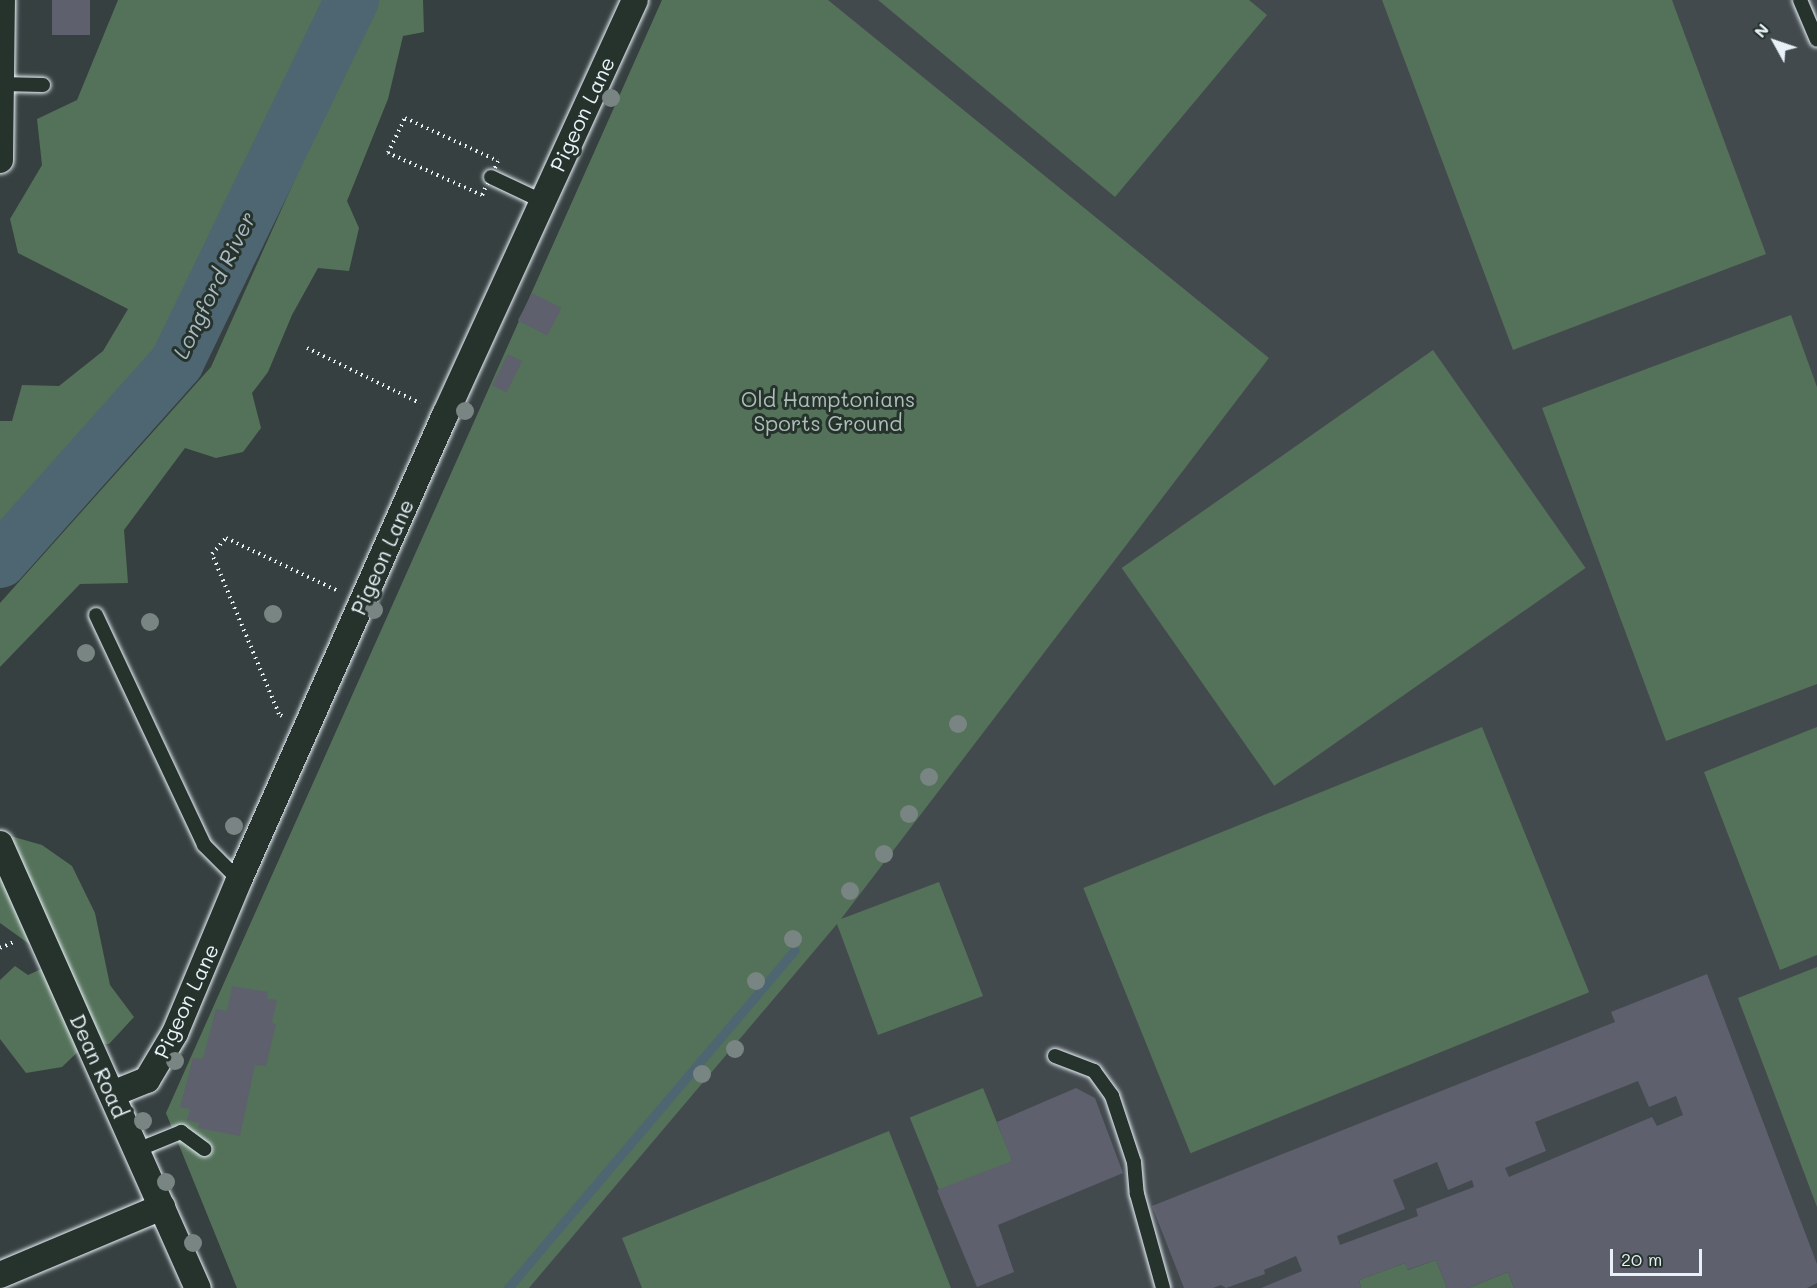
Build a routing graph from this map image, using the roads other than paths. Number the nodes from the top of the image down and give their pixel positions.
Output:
1 (2, 0) edge
2 (1800, 0) edge
3 (631, 1) edge
4 (1817, 40) edge
5 (1, 84) edge
6 (43, 85) dead end
7 (0, 160) edge
8 (491, 177) road end
9 (542, 201) junction
10 (96, 615) dead end
11 (0, 844) edge
12 (239, 880) junction
13 (1055, 1056) dead end
14 (112, 1094) junction
15 (204, 1149) dead end
16 (137, 1150) junction
17 (162, 1207) junction
18 (0, 1275) edge
19 (198, 1288) edge
20 (1163, 1288) edge

1 - 5 street
2 - 4 lane
3 - 9 street, Pigeon Lane
5 - 6 lane
5 - 7 street
8 - 9 lane
9 - 12 street, Pigeon Lane
10 - 12 lane
11 - 14 street, Dean Road
12 - 14 street, Pigeon Lane
13 - 20 lane
14 - 16 street, Dean Road
15 - 16 lane
16 - 17 street, Dean Road
17 - 18 street
17 - 19 street, Dean Road

